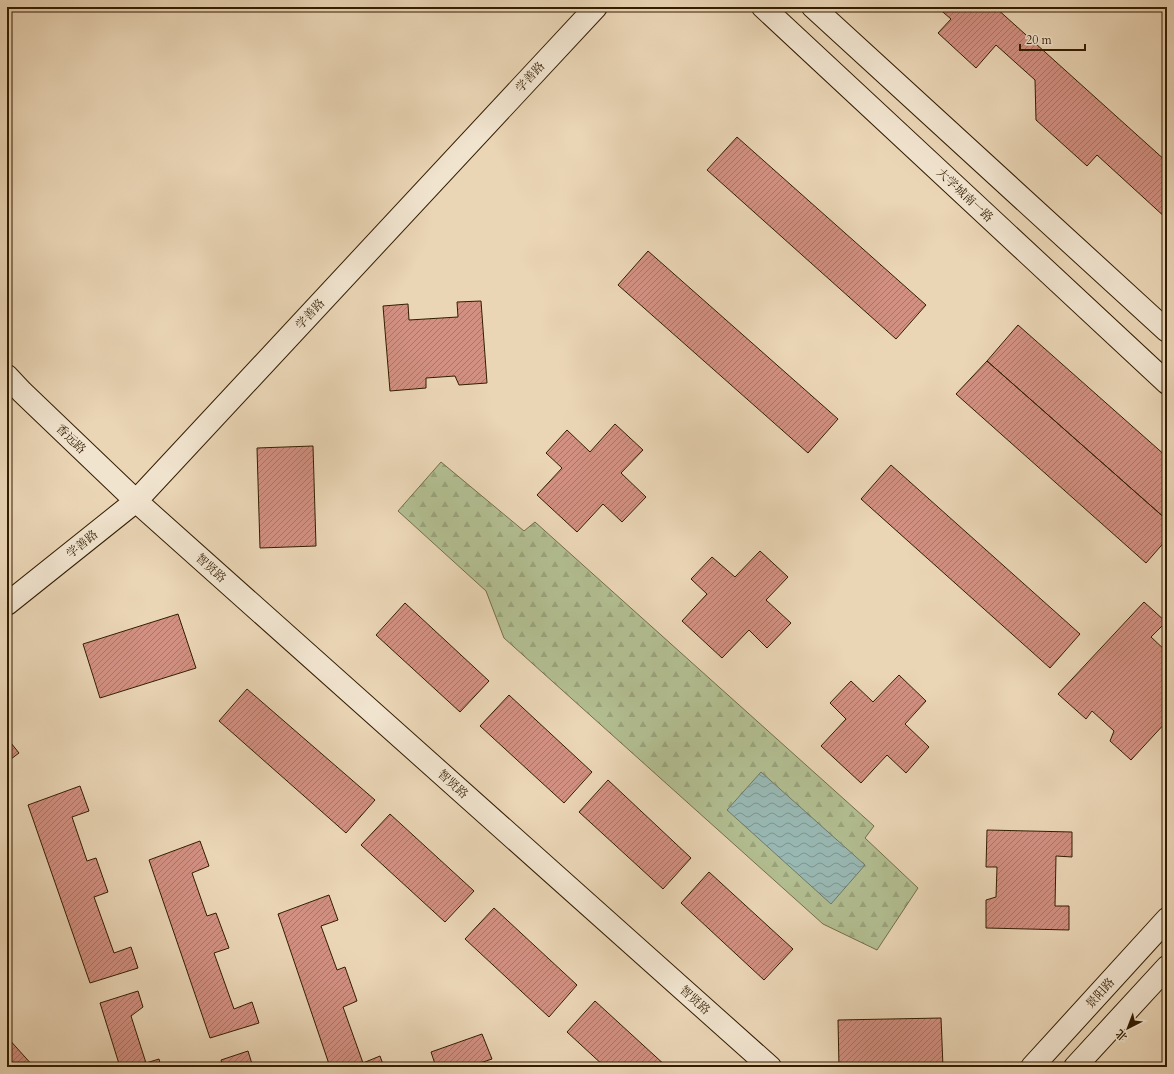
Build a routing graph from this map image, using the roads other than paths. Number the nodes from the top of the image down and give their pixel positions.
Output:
1 (596, 7) edge
2 (763, 7) edge
3 (813, 7) edge
4 (1167, 331) edge
5 (7, 376) edge
6 (1167, 383) edge
7 (136, 501) junction
8 (7, 604) edge
9 (1167, 919) edge
10 (1167, 967) edge
11 (770, 1067) edge
12 (1032, 1067) edge
13 (1075, 1067) edge

1 - 7 street, 学善路
2 - 6 street, 大学城南一路
3 - 4 street
5 - 7 street, 香远路
7 - 8 street, 学善路
7 - 11 street, 智贤路
9 - 12 street, 景阳路
10 - 13 street

